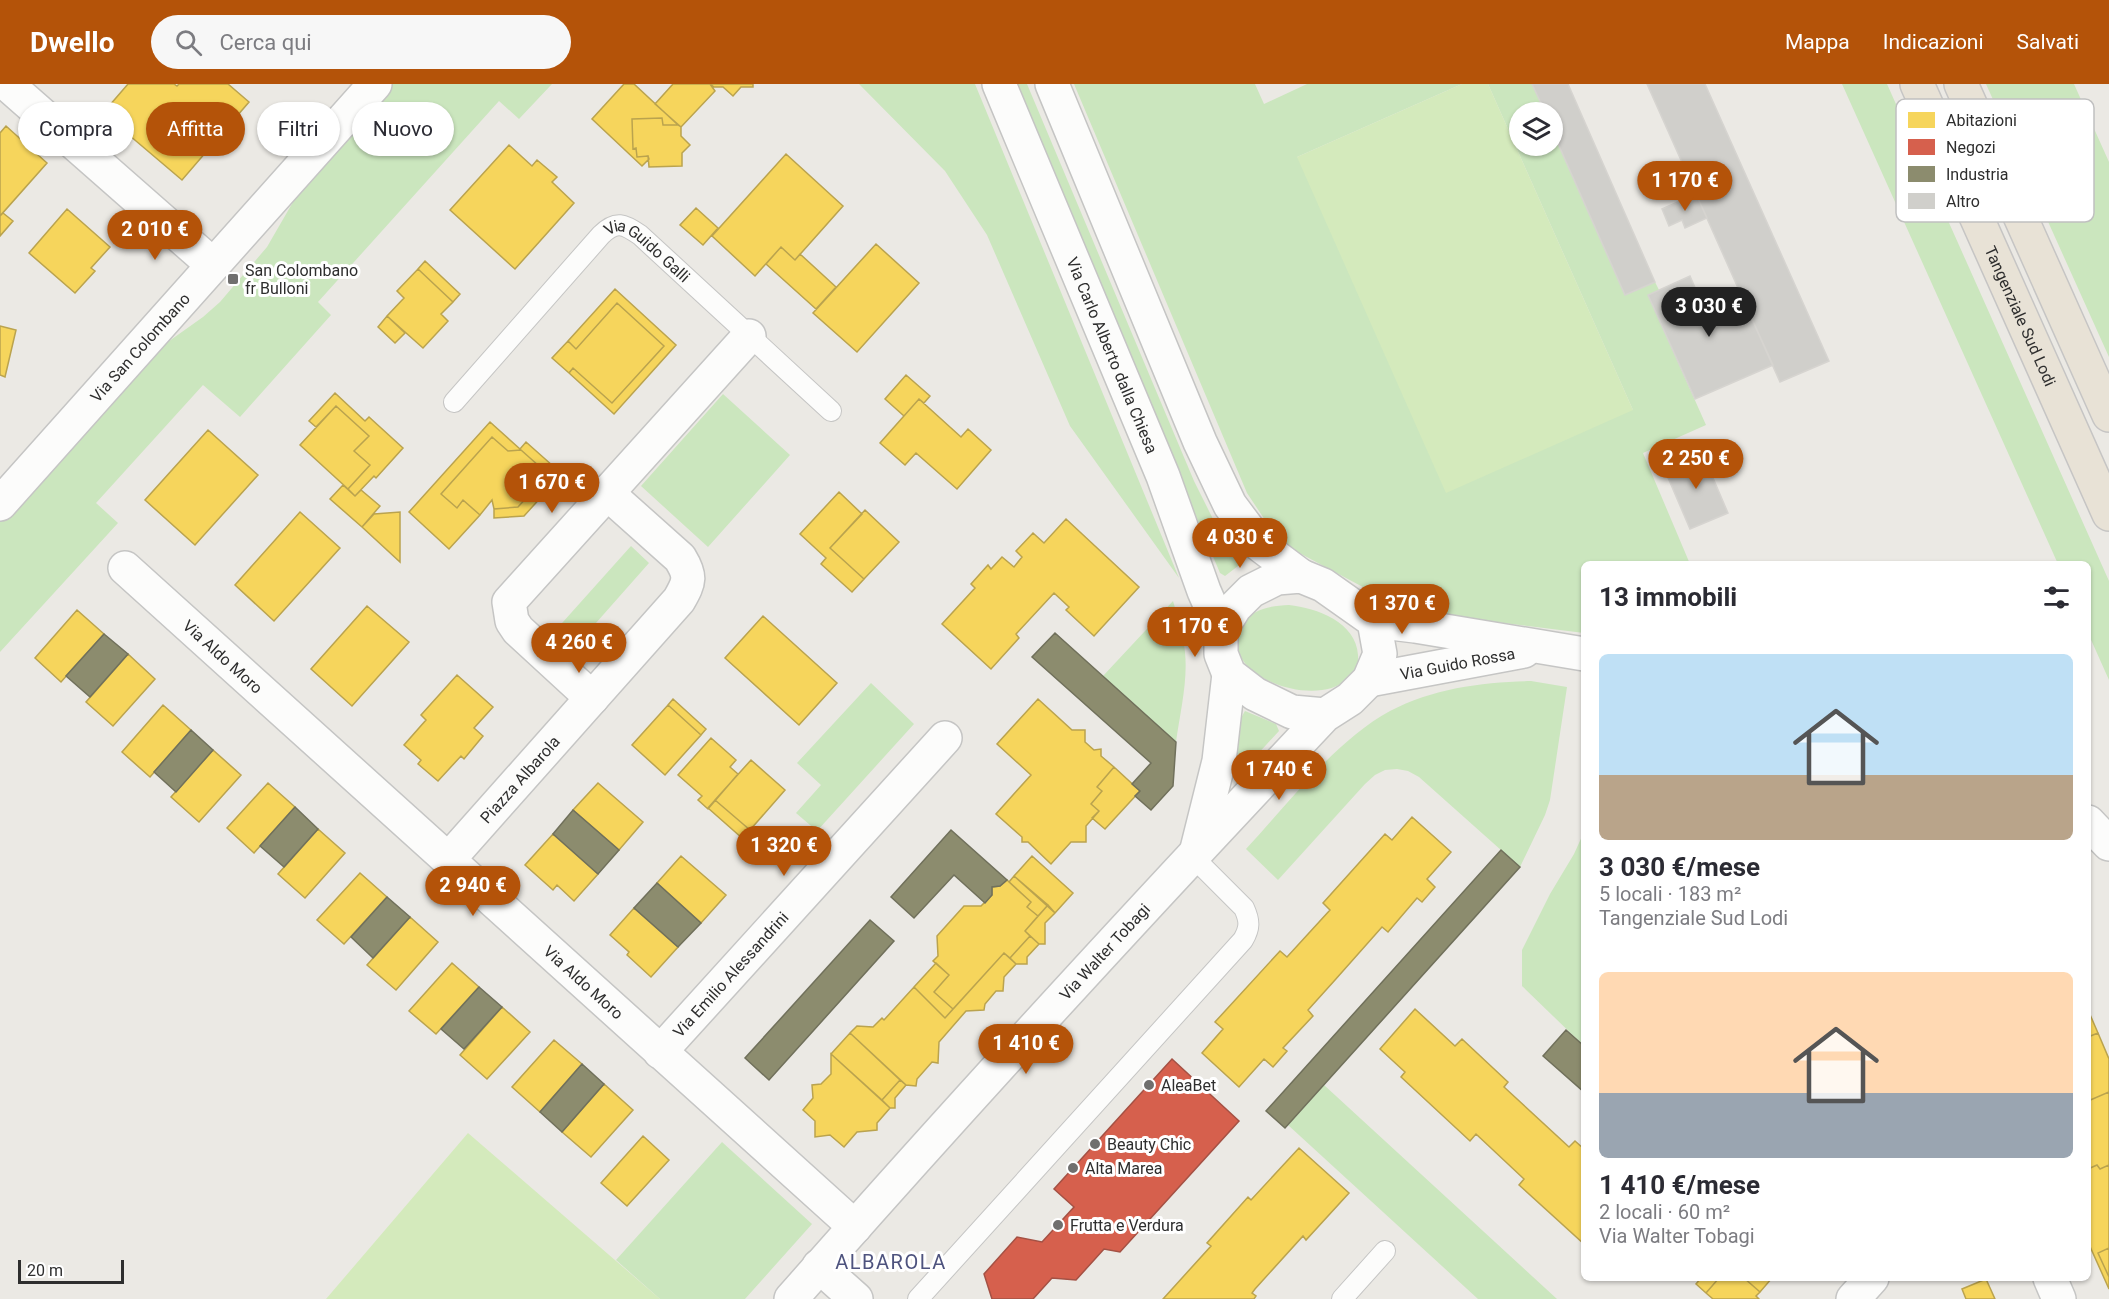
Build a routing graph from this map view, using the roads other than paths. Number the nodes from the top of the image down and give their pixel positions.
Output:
1 (348, 84) edge
2 (375, 84) edge
3 (999, 84) edge
4 (1052, 84) edge
5 (1917, 84) edge
6 (1961, 84) edge
7 (6, 89) edge
8 (1924, 99) edge
9 (1968, 99) edge
10 (1979, 222) edge
11 (2023, 222) edge
12 (205, 258) junction
13 (749, 336) junction
14 (453, 402) dead end
15 (831, 411) dead end
16 (2109, 415) edge
17 (0, 474) edge
18 (606, 492) junction
19 (0, 504) edge
20 (2109, 514) edge
21 (125, 568) dead end
22 (1301, 576) junction
23 (1374, 621) junction
24 (1221, 630) junction
25 (1546, 647) junction
26 (1581, 653) edge
27 (1229, 674) junction
28 (1369, 680) junction
29 (592, 698) junction
30 (1324, 715) junction
31 (945, 738) dead end
32 (2091, 825) edge
33 (2109, 844) edge
34 (1194, 854) junction
35 (448, 860) junction
36 (660, 1052) junction
37 (855, 1227) junction
38 (1385, 1251) dead end
39 (819, 1266) junction
40 (1869, 1281) edge
41 (2051, 1281) edge
42 (791, 1299) edge
43 (856, 1299) edge
44 (918, 1299) edge
45 (1342, 1299) edge
46 (1853, 1299) edge
47 (2059, 1299) edge

1 - 12 street, Via San Colombano
2 - 12 street, Via San Colombano
3 - 24 street, Via Carlo Alberto dalla Chiesa
4 - 22 street
5 - 8 highway, Tangenziale Sud Lodi
6 - 9 highway
7 - 12 street
10 - 20 highway, Tangenziale Sud Lodi
11 - 16 highway
12 - 17 street, Via San Colombano
12 - 19 street, Via San Colombano
13 - 14 lane, Via Guido Galli
13 - 15 lane, Via Guido Galli
13 - 18 street
18 - 29 street, Piazza Albarola
18 - 29 street
21 - 35 street, Via Aldo Moro
22 - 23 street
22 - 24 street
23 - 25 street, Via Guido Rossa
23 - 28 street
24 - 27 street
25 - 26 street, Via Guido Rossa
25 - 28 street, Via Guido Rossa
27 - 30 street
27 - 34 street
28 - 30 street
29 - 35 street, Piazza Albarola
30 - 34 street, Via Walter Tobagi
31 - 36 street, Via Emilio Alessandrini
32 - 33 street
34 - 37 street, Via Walter Tobagi
34 - 44 lane
35 - 36 street, Via Aldo Moro
36 - 37 street, Via Aldo Moro
37 - 39 street, Via Walter Tobagi
38 - 45 lane
39 - 42 street, Via Walter Tobagi
39 - 43 street
40 - 46 street
41 - 47 street

